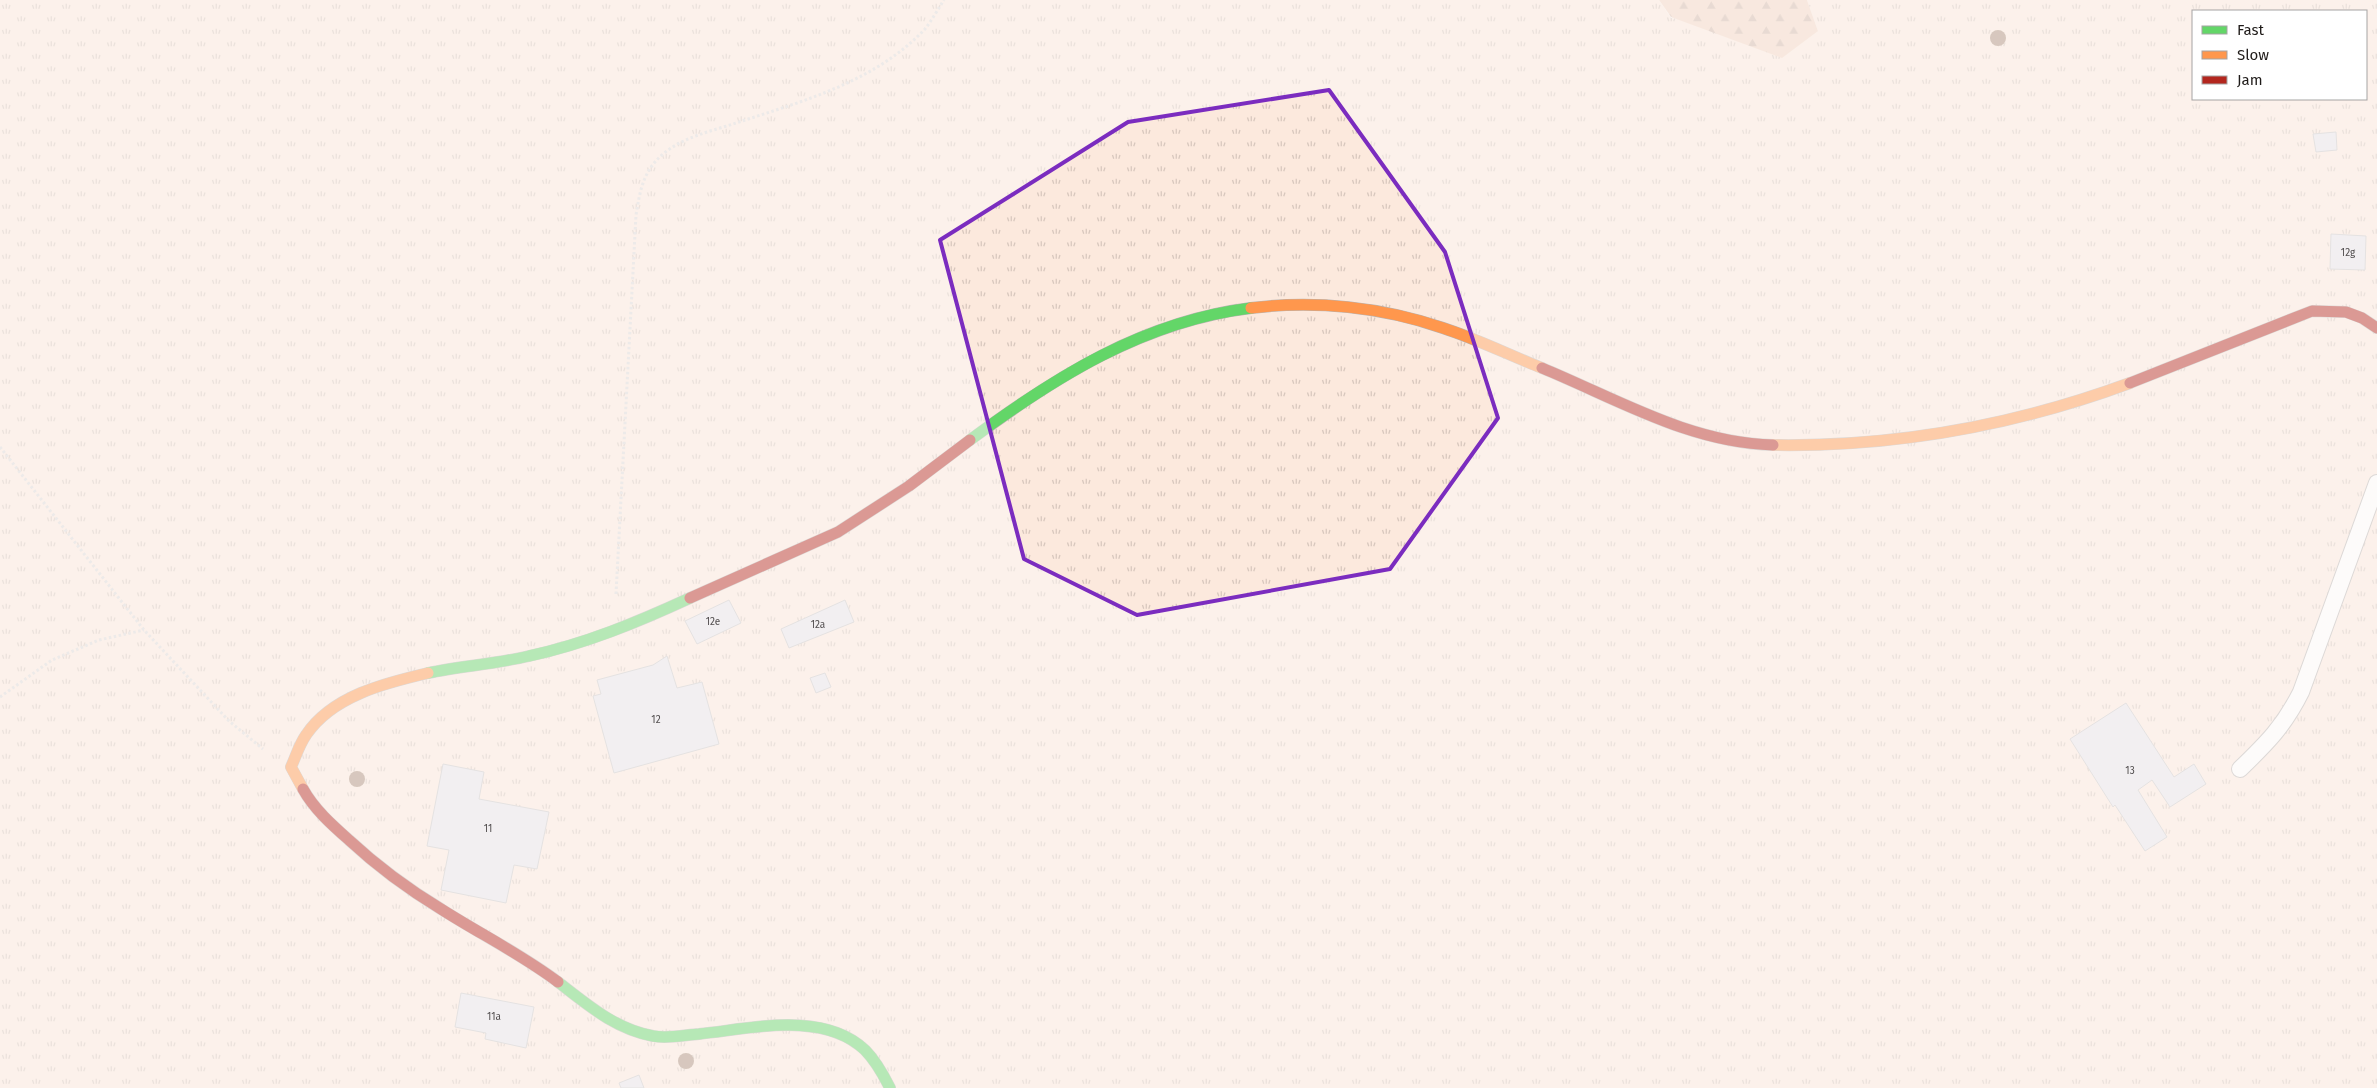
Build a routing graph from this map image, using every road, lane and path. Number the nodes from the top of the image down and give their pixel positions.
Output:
1 (944, 0) edge
2 (2377, 328) edge
3 (0, 446) edge
4 (2377, 483) edge
5 (616, 629) junction
6 (144, 630) junction
7 (0, 697) edge
8 (291, 767) junction
9 (2240, 769) dead end
10 (890, 1088) edge

1 - 5 path
2 - 5 street
3 - 6 path
4 - 9 lane
5 - 8 street
6 - 7 path
6 - 8 path
8 - 10 street

